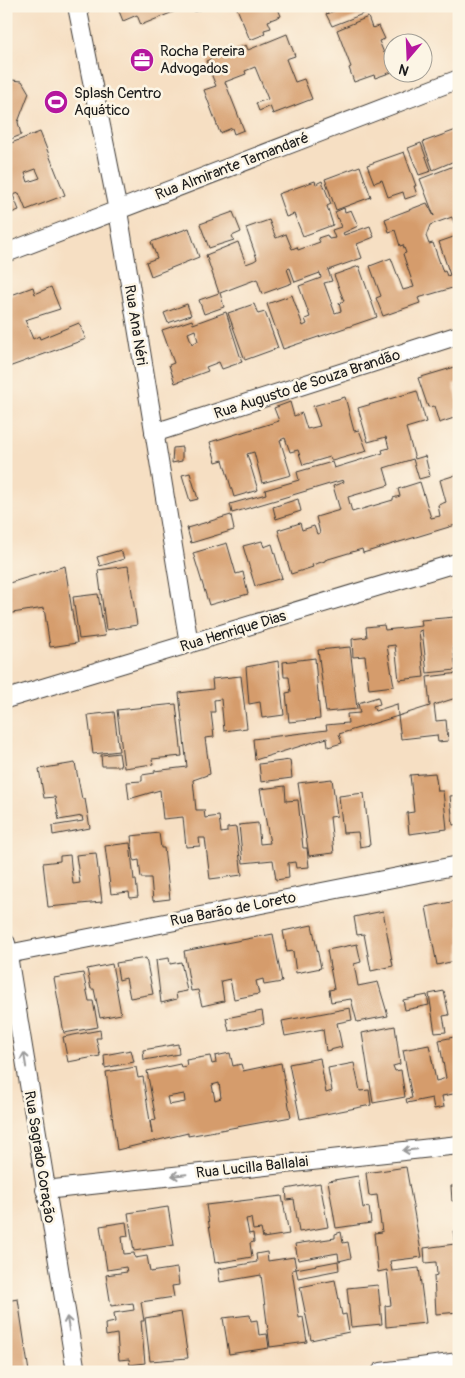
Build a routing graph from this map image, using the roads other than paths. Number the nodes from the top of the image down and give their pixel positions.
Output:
1 (77, 6) edge
2 (459, 79) edge
3 (118, 210) junction
4 (6, 253) edge
5 (459, 335) edge
6 (154, 433) junction
7 (459, 562) edge
8 (189, 644) junction
9 (6, 699) edge
10 (459, 865) edge
11 (7, 948) edge
12 (459, 1145) edge
13 (45, 1190) junction
14 (459, 1362) edge
15 (76, 1372) edge
16 (381, 1372) edge

1 - 3 street, Rua Ana Néri
2 - 3 street, Rua Almirante Tamandaré
3 - 4 street, Rua Almirante Tamandaré
3 - 6 street, Rua Ana Néri
5 - 6 street, Rua Augusto de Souza Brandão
6 - 8 street, Rua Ana Néri
7 - 8 street, Rua Henrique Dias
8 - 9 street, Rua Henrique Dias
10 - 11 street, Rua Barão de Loreto
13 -> 11 street, Rua Sagrado Coração
12 -> 13 street, Rua Lucilla Ballalai
15 -> 13 street, Rua Sagrado Coração
14 - 16 street

